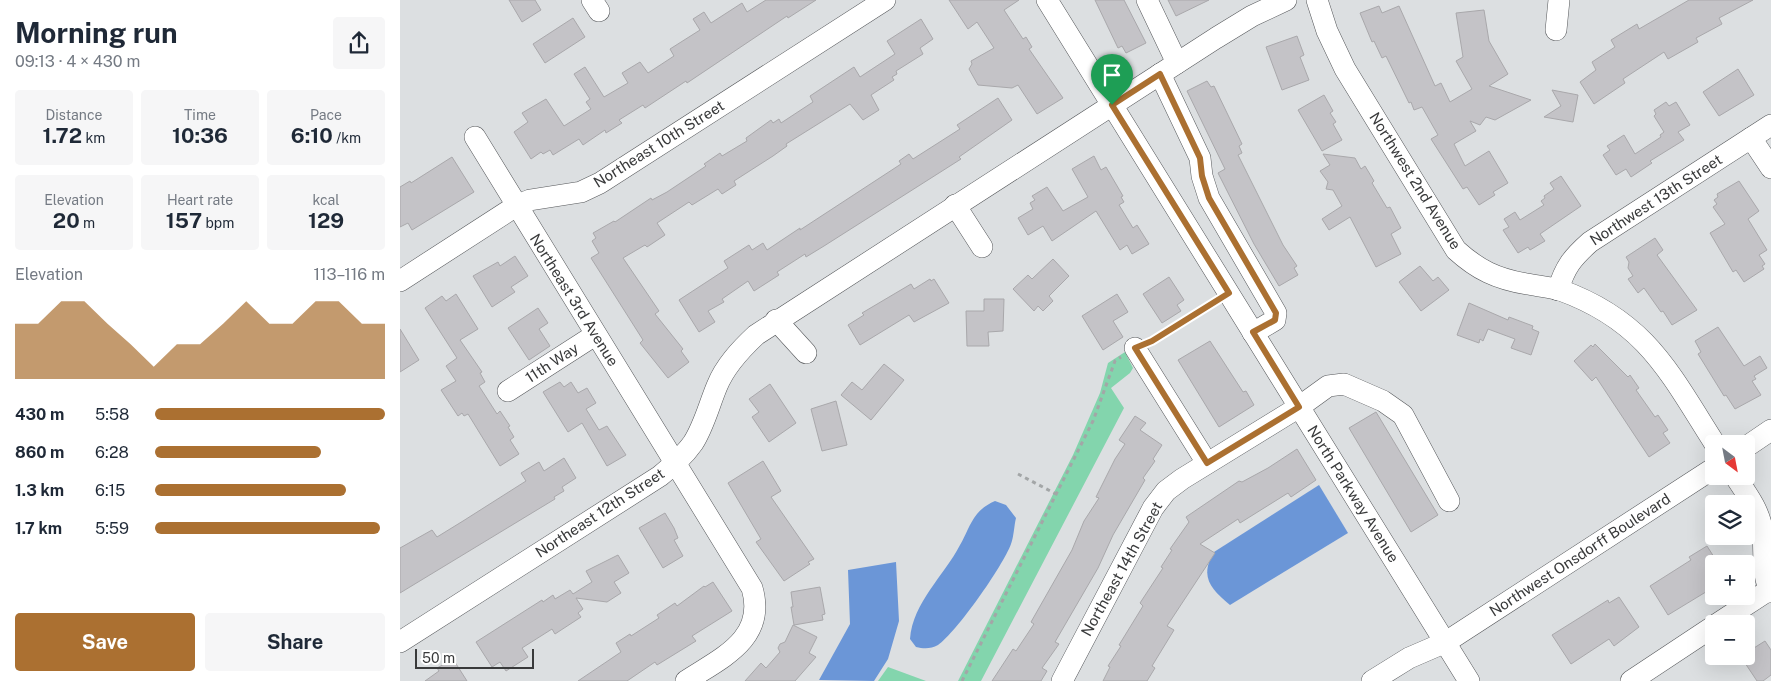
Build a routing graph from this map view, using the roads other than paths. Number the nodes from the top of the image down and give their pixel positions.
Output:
1 (885, 0) edge
2 (1048, 0) edge
3 (1147, 0) edge
4 (1286, 0) edge
5 (1317, 0) edge
6 (1559, 0) edge
7 (1556, 30) dead end
8 (1169, 68) junction
9 (1112, 105) junction
10 (1771, 125) edge
11 (475, 137) dead end
12 (1752, 138) junction
13 (1771, 168) edge
14 (955, 205) junction
15 (516, 206) junction
16 (982, 247) dead end
17 (400, 281) edge
18 (1558, 290) junction
19 (776, 320) junction
20 (1253, 332) junction
21 (595, 335) junction
22 (1135, 348) road end
23 (806, 353) dead end
24 (508, 391) dead end
25 (1299, 407) junction
26 (1771, 430) edge
27 (1709, 435) edge
28 (1755, 440) edge
29 (676, 462) junction
30 (1207, 463) junction
31 (1705, 474) edge
32 (1741, 485) edge
33 (1449, 501) dead end
34 (1770, 591) edge
35 (1731, 615) edge
36 (1705, 632) edge
37 (400, 642) edge
38 (1446, 642) junction
39 (686, 681) edge
40 (1062, 681) edge
41 (1372, 681) edge
42 (1469, 681) edge
43 (1631, 681) edge

1 - 15 street, Northeast 10th Street
2 - 9 street, North Parkway Avenue
3 - 8 street
4 - 8 street, Northeast 12th Street
5 - 18 street, Northwest 2nd Avenue
6 - 7 street
8 - 9 street, Northeast 12th Street
8 - 20 street
9 - 14 street, Northeast 12th Street
9 - 20 street, North Parkway Avenue
10 - 12 street, Northwest 13th Street
11 - 15 street, Northeast 3rd Avenue
12 - 13 street
12 - 18 street, Northwest 13th Street
14 - 16 street
14 - 19 street, Northeast 12th Street
15 - 17 street, Northeast 10th Street
15 - 21 street, Northeast 3rd Avenue
18 - 27 street, Northwest 2nd Avenue
19 - 23 street
19 - 29 street, Northeast 12th Street
20 - 25 street, North Parkway Avenue
21 - 24 street, 11th Way
21 - 29 street, Northeast 3rd Avenue
22 - 30 street
25 - 30 street, Northeast 14th Street
25 - 33 street, Northeast 14th Street
25 - 38 street, North Parkway Avenue
26 - 28 street
29 - 37 street, Northeast 12th Street
29 - 39 street, Northeast 3rd Avenue
30 - 40 street, Northeast 14th Street
31 - 38 street, Northwest Onsdorff Boulevard
32 - 34 street
34 - 35 street
36 - 43 street
38 - 41 street, Northwest Onsdorff Boulevard
38 - 42 street, North Parkway Avenue

